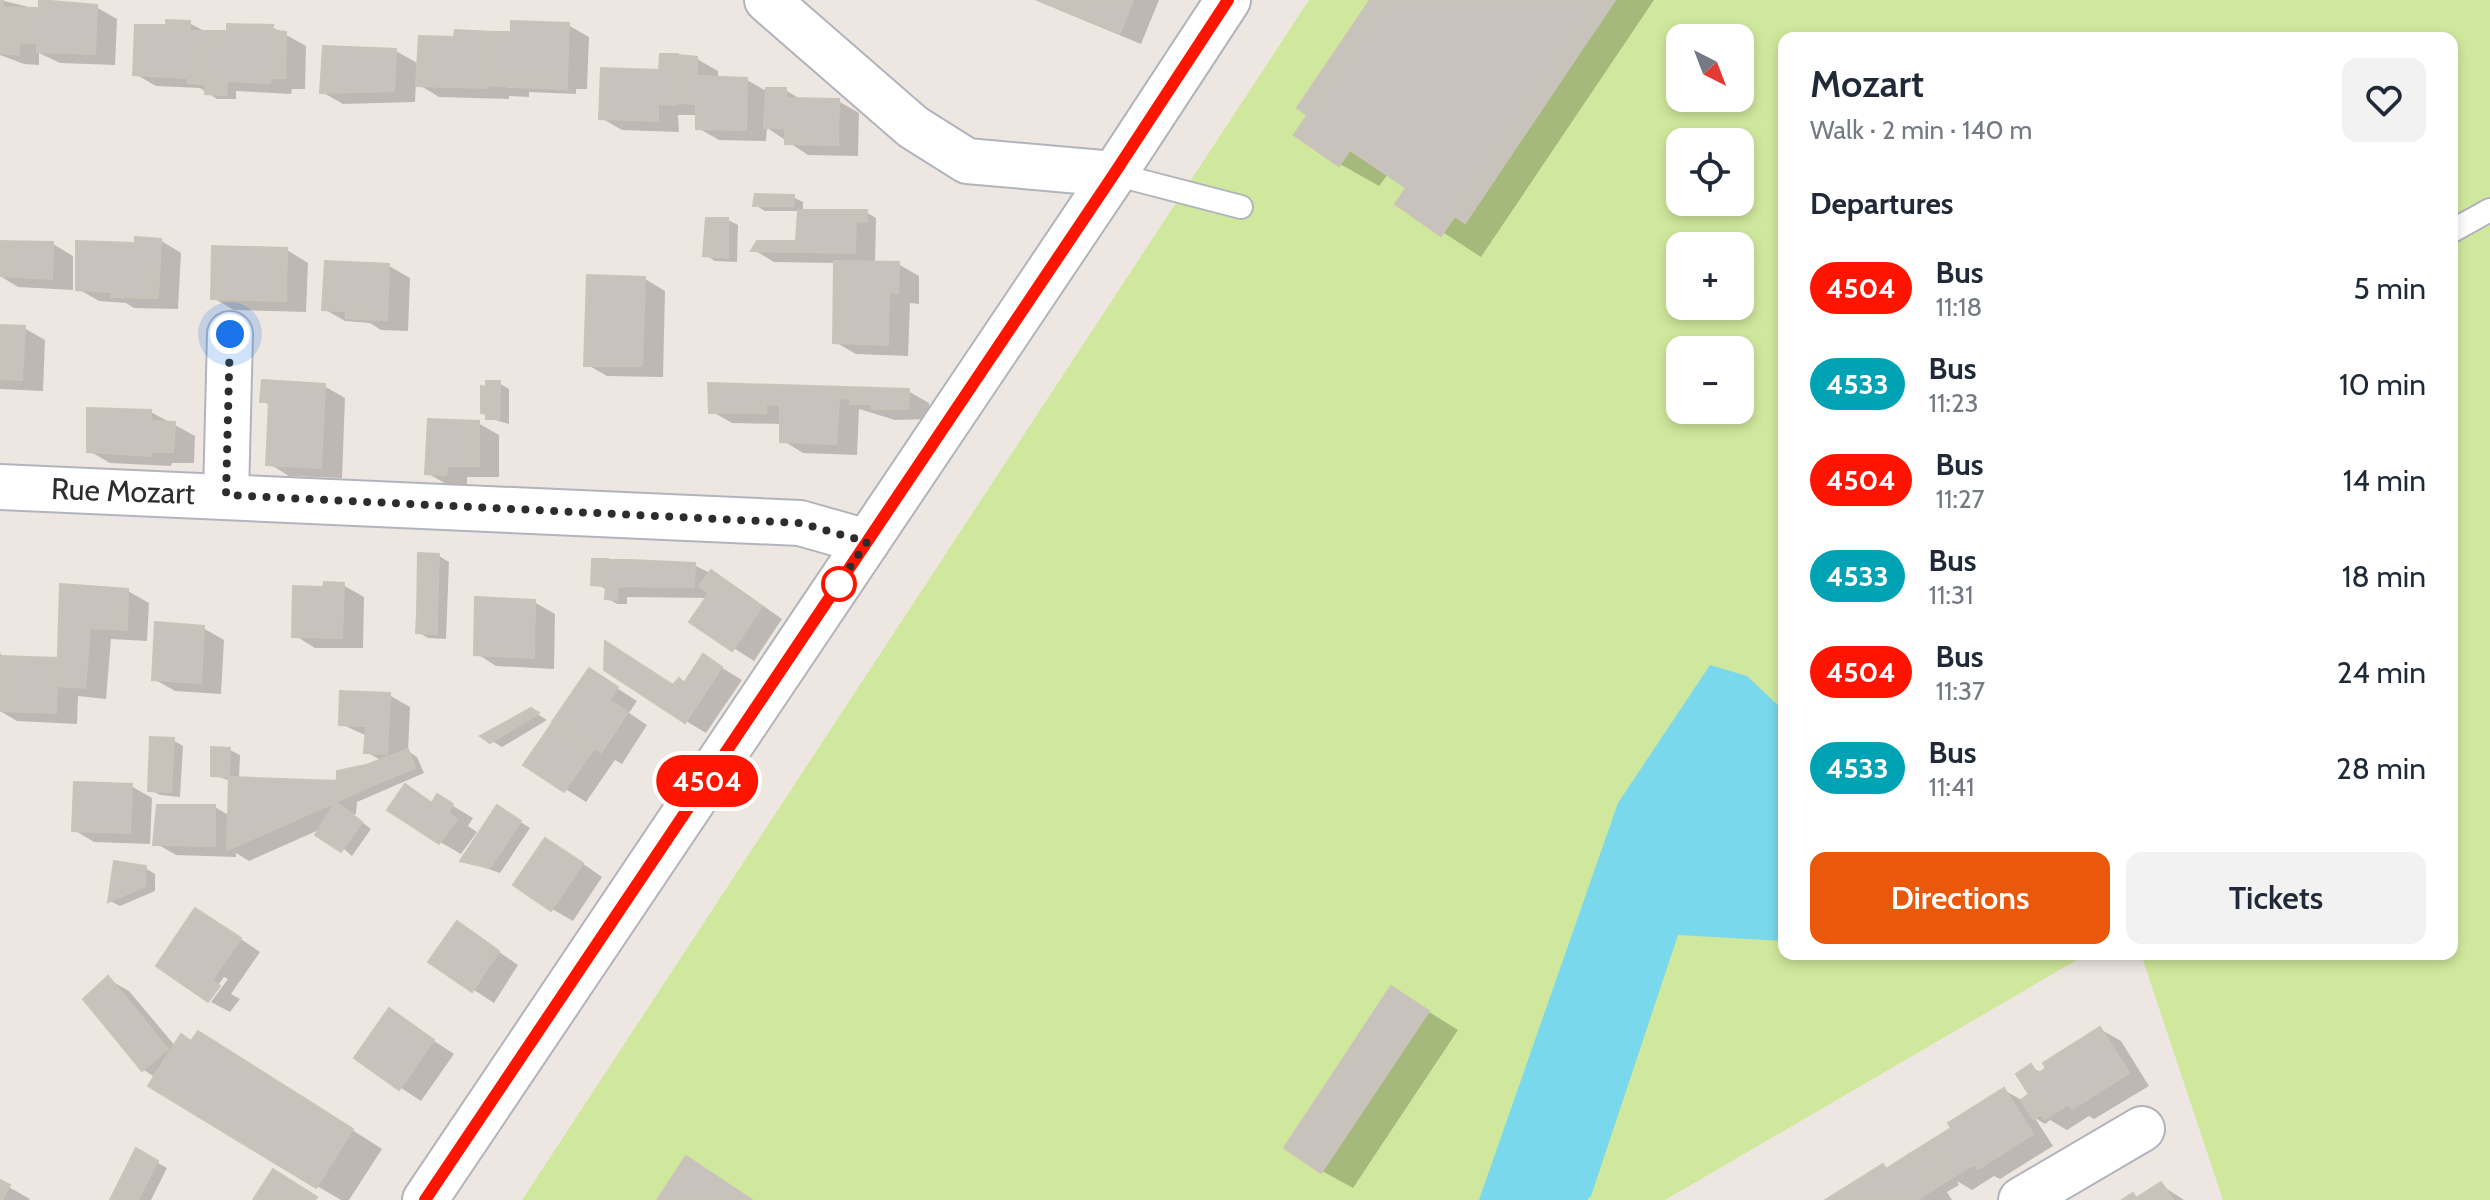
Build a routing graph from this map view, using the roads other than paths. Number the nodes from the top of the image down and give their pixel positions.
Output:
1 (767, 0) edge
2 (1228, 0) edge
3 (1114, 174) junction
4 (1241, 207) dead end
5 (2490, 210) edge
6 (2458, 228) edge
7 (230, 334) dead end
8 (0, 487) edge
9 (226, 495) junction
10 (867, 542) junction
11 (478, 1124) junction
12 (2142, 1129) dead end
13 (425, 1200) edge
14 (445, 1200) edge
15 (2021, 1200) edge

1 - 3 street
2 - 3 street
3 - 4 lane
3 - 10 street
5 - 6 lane
7 - 9 street
8 - 9 street, Rue Mozart
9 - 10 street, Rue Mozart
10 - 11 street
11 - 13 street
11 - 14 street
12 - 15 street

